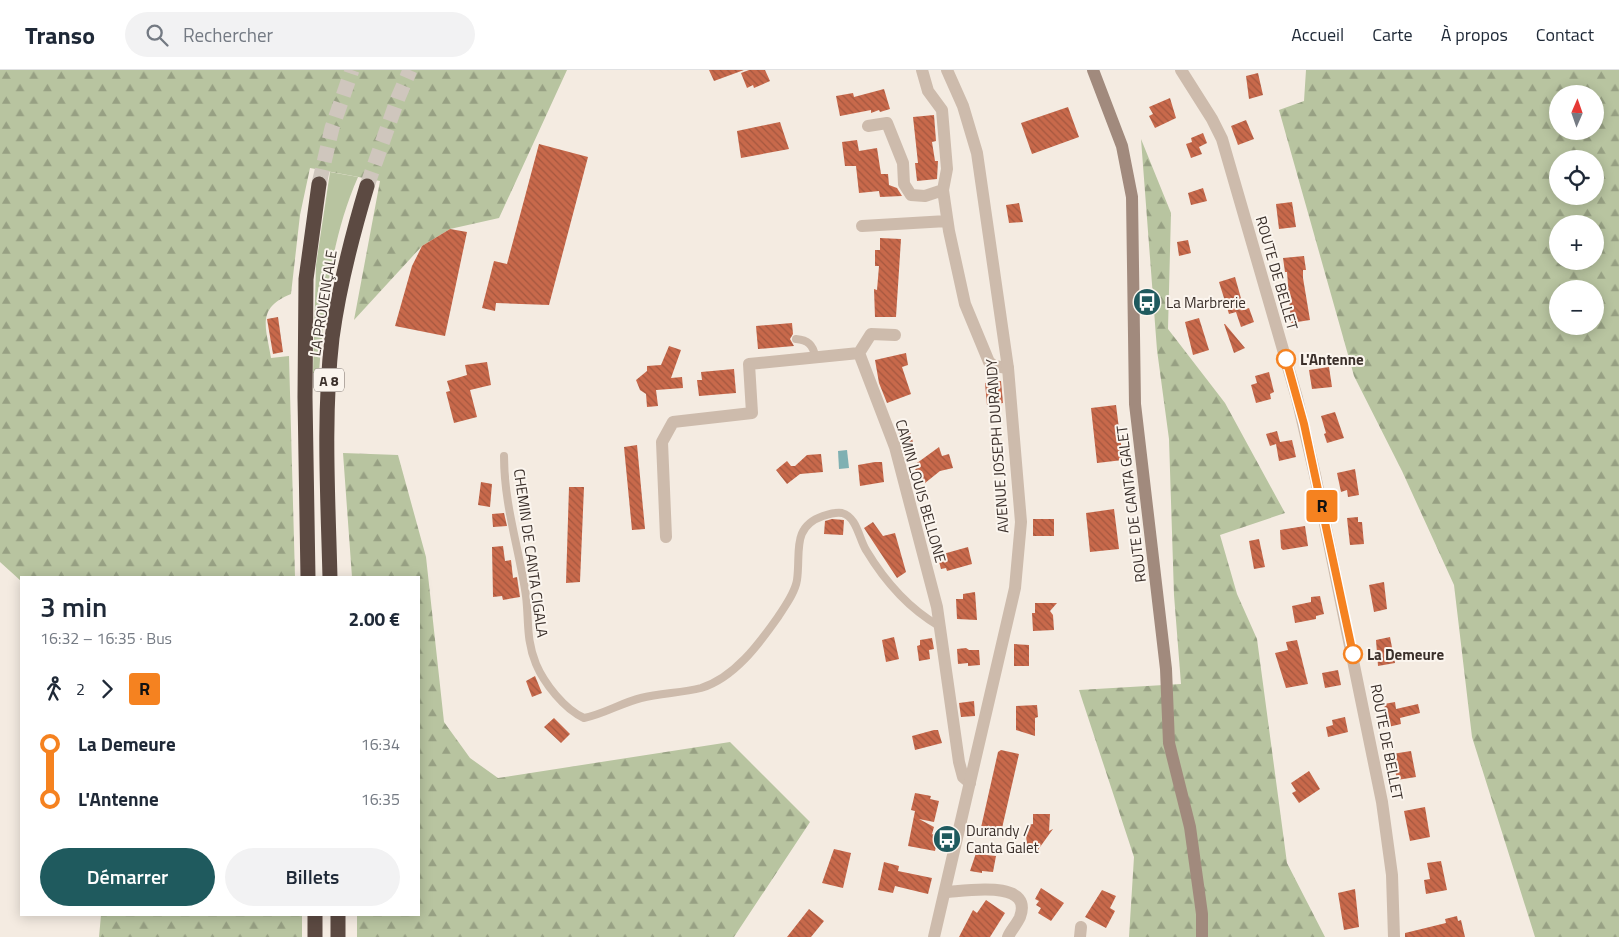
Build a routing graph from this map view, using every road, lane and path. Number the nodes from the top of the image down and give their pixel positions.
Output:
1 (922, 70) edge
2 (947, 70) edge
3 (1092, 70) edge
4 (1181, 70) edge
5 (868, 126) dead end
6 (318, 184) tunnel mouth
7 (367, 186) tunnel mouth
8 (943, 190) junction
9 (947, 221) junction
10 (862, 226) dead end
11 (895, 335) dead end
12 (796, 339) dead end
13 (859, 353) junction
14 (815, 356) junction
15 (1008, 368) junction
16 (504, 456) dead end
17 (666, 537) dead end
18 (308, 576) edge
19 (330, 576) edge
20 (939, 626) junction
21 (970, 783) junction
22 (946, 892) junction
23 (315, 916) edge
24 (338, 916) edge
25 (315, 937) edge
26 (338, 937) edge
27 (934, 937) edge
28 (1008, 937) edge
29 (1202, 937) edge
30 (1394, 937) edge

1 - 8 street
2 - 15 street, AVENUE JOSEPH DURANDY
3 - 29 main road, ROUTE DE CANTA GALET
4 - 30 street, ROUTE DE BELLET
5 - 8 street
6 - 18 highway, LA PROVENÇALE / A 8
7 - 19 highway, LA PROVENÇALE / A 8
8 - 9 street
9 - 10 street
9 - 15 street
11 - 13 street
12 - 14 lane
13 - 14 street
13 - 20 street, CAMIN LOUIS BELLONE
14 - 17 street
15 - 21 street, AVENUE JOSEPH DURANDY
16 - 20 lane, CHEMIN DE CANTA CIGALA
20 - 21 street, CAMIN LOUIS BELLONE
21 - 22 street, AVENUE JOSEPH DURANDY
22 - 27 street, AVENUE JOSEPH DURANDY
22 - 28 street
23 - 25 highway
24 - 26 highway

